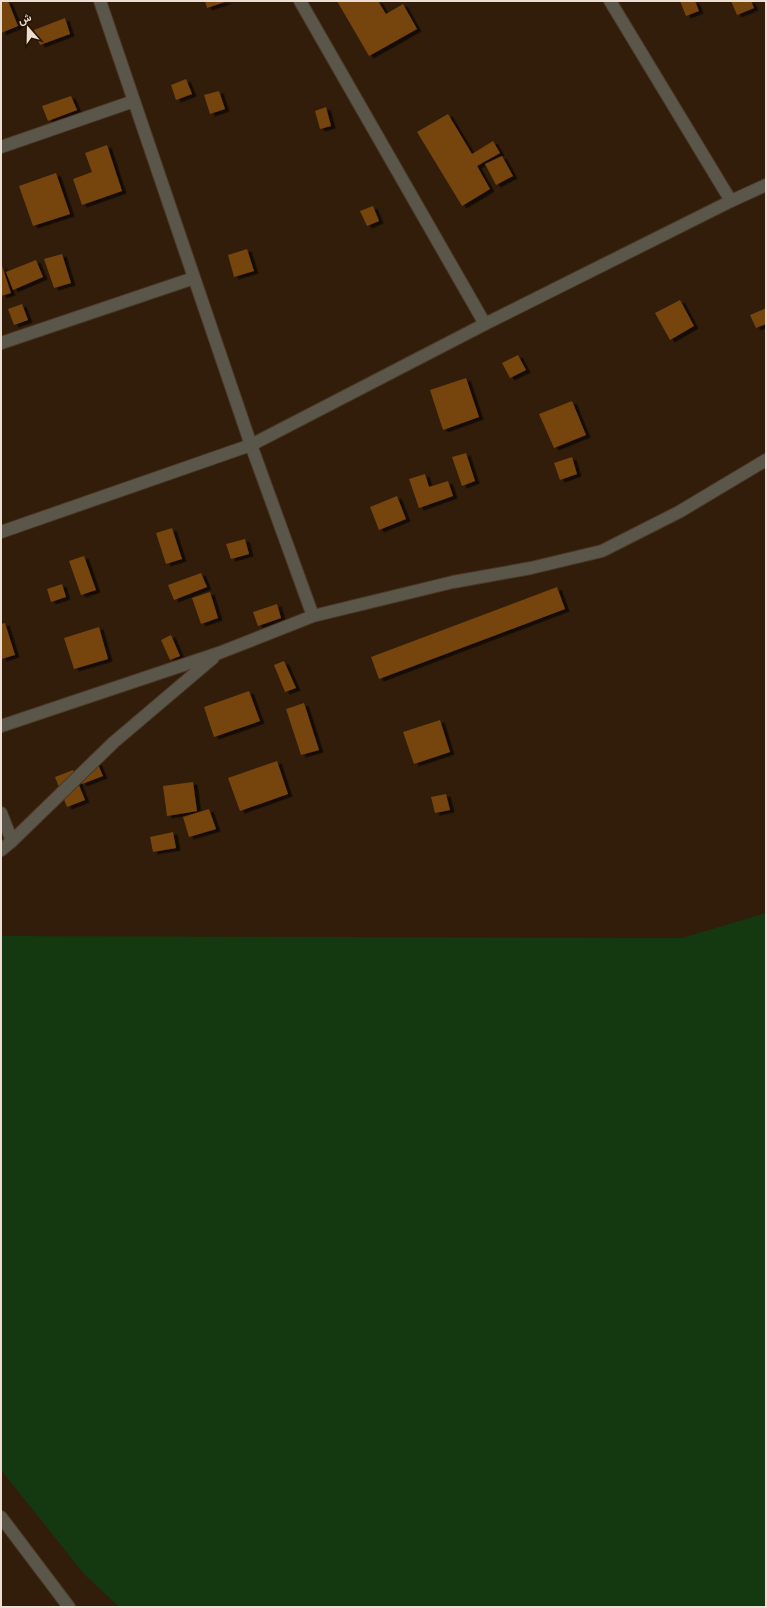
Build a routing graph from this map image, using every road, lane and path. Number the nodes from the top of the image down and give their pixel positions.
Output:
1 (100, 1) edge
2 (300, 1) edge
3 (610, 1) edge
4 (134, 101) junction
5 (1, 147) edge
6 (766, 185) edge
7 (731, 201) junction
8 (194, 278) junction
9 (485, 324) junction
10 (1, 343) edge
11 (251, 445) junction
12 (766, 460) edge
13 (1, 532) edge
14 (313, 616) junction
15 (219, 653) junction
16 (1, 726) edge
17 (1, 813) edge
18 (12, 842) junction
19 (1, 850) edge
20 (1, 1517) edge
21 (69, 1607) edge

1 - 4 street
2 - 9 street
3 - 7 street
4 - 5 street
4 - 8 street
6 - 7 street
7 - 9 street
8 - 10 street
8 - 11 street
9 - 11 street
11 - 13 street
11 - 14 street
12 - 14 street
14 - 15 street
15 - 16 street
15 - 18 street
17 - 18 street
18 - 19 street
20 - 21 street

